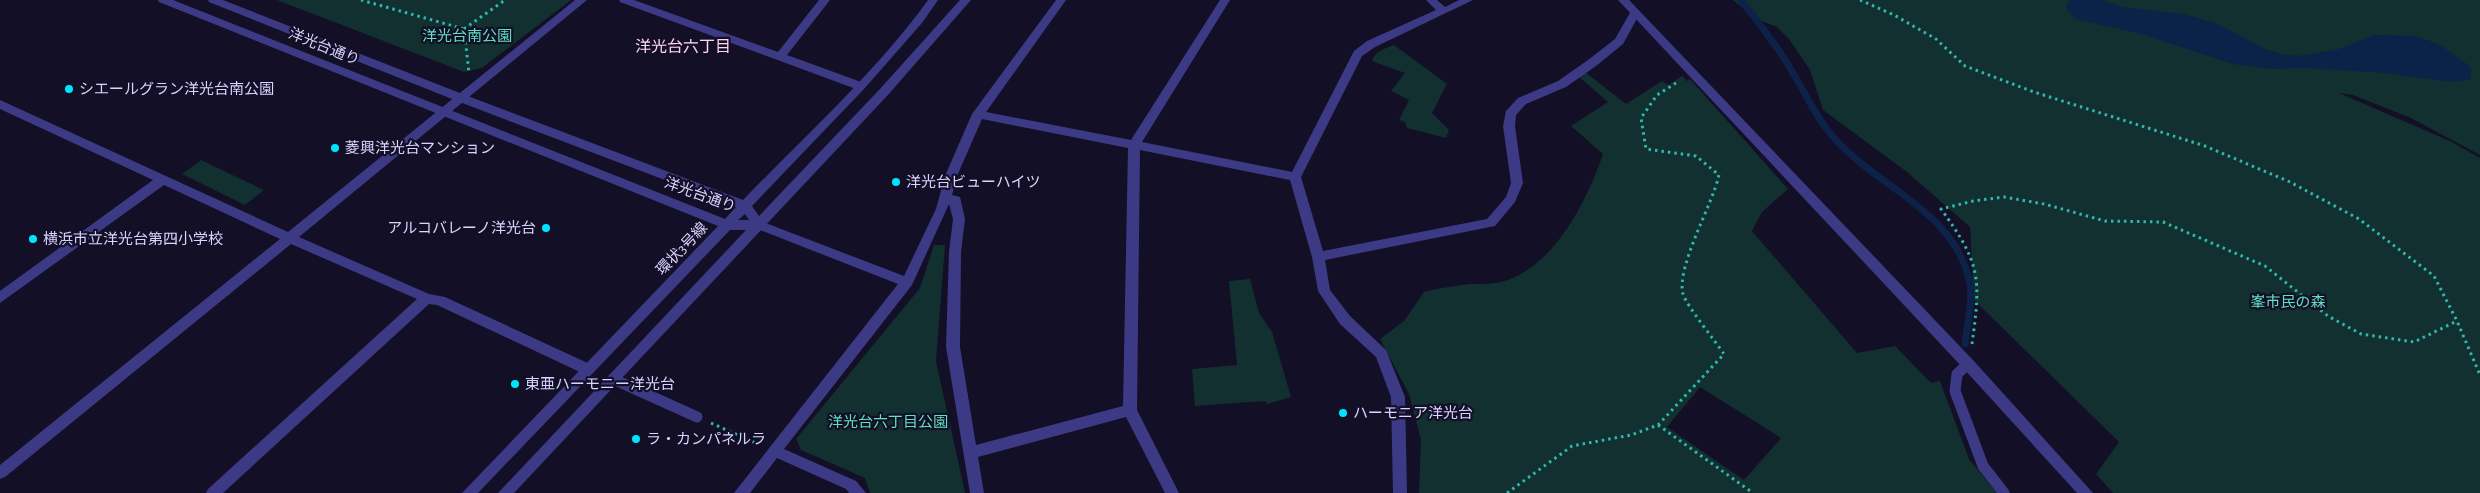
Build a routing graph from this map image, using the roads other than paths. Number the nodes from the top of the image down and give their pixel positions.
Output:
1 (163, 0) edge
2 (213, 0) edge
3 (582, 0) edge
4 (624, 0) edge
5 (662, 0) edge
6 (825, 0) edge
7 (933, 0) edge
8 (966, 0) edge
9 (1062, 0) edge
10 (1225, 0) edge
11 (1431, 0) edge
12 (1468, 0) edge
13 (1623, 0) edge
14 (653, 10) junction
15 (1444, 11) junction
16 (1635, 13) junction
17 (781, 56) junction
18 (860, 86) junction
19 (462, 98) junction
20 (0, 104) edge
21 (444, 112) junction
22 (978, 114) junction
23 (1134, 145) junction
24 (1295, 177) junction
25 (163, 179) junction
26 (945, 199) junction
27 (746, 206) junction
28 (728, 225) junction
29 (759, 225) junction
30 (290, 238) junction
31 (1318, 257) junction
32 (907, 282) junction
33 (0, 298) edge
34 (427, 298) junction
35 (1968, 364) junction
36 (588, 369) junction
37 (613, 379) junction
38 (1130, 410) junction
39 (697, 416) dead end
40 (775, 451) junction
41 (969, 453) junction
42 (0, 473) edge
43 (213, 493) edge
44 (469, 493) edge
45 (505, 493) edge
46 (741, 493) edge
47 (859, 493) edge
48 (977, 493) edge
49 (1172, 493) edge
50 (1400, 493) edge
51 (2004, 493) edge
52 (2086, 493) edge

1 - 21 street, 洋光台通り
2 - 19 street, 洋光台通り
3 - 19 street
4 - 14 street
5 - 14 street
6 - 17 street
7 - 18 street, 環状3号線
8 - 29 street
9 - 22 street
10 - 23 street
11 - 15 street
12 - 15 street
13 - 16 street
14 - 17 street
15 - 24 street
16 - 31 street
16 - 35 street
17 - 18 street
18 - 27 street, 環状3号線
19 - 21 street
19 - 27 street, 洋光台通り
20 - 25 street
21 - 28 street, 洋光台通り
21 - 30 street
22 - 23 street
22 - 26 street
23 - 24 street
23 - 38 street
24 - 31 street
25 - 30 street
25 - 33 street
26 - 32 street
26 - 41 street
27 - 28 street, 環状3号線
27 - 29 street, 洋光台通り
28 - 29 street, 洋光台通り
28 - 36 street, 環状3号線
29 - 32 street
29 - 37 street
30 - 34 street
30 - 42 street
31 - 50 street
32 - 40 street
34 - 36 street
34 - 43 street
35 - 51 lane
35 - 52 street
36 - 44 street, 環状3号線
37 - 39 lane
37 - 45 street
38 - 41 street
38 - 49 street
40 - 46 street
40 - 47 street
41 - 48 street

